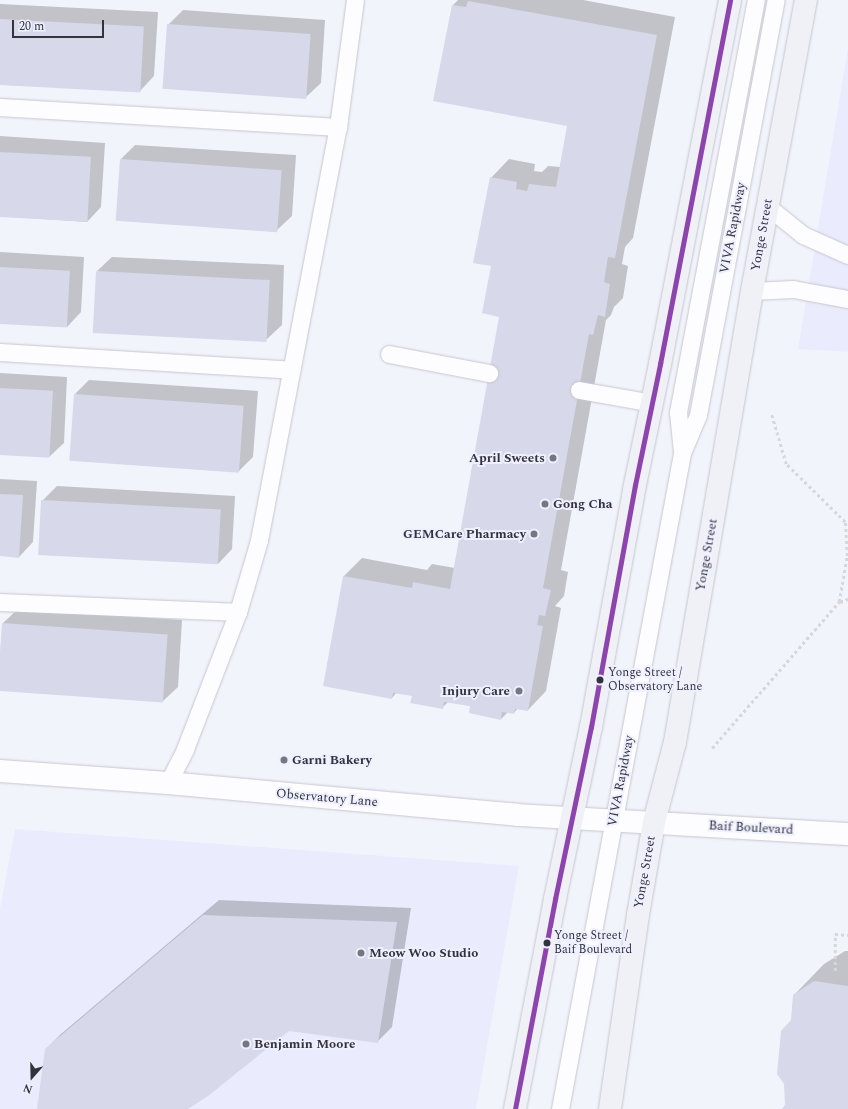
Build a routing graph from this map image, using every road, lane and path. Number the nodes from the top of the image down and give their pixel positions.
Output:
1 (355, 0) edge
2 (730, 0) edge
3 (756, 0) edge
4 (776, 0) edge
5 (806, 0) edge
6 (0, 107) edge
7 (338, 128) junction
8 (767, 206) junction
9 (848, 255) edge
10 (752, 291) junction
11 (848, 299) edge
12 (0, 352) edge
13 (388, 354) dead end
14 (291, 370) junction
15 (489, 373) dead end
16 (579, 390) dead end
17 (652, 403) junction
18 (771, 413) dead end
19 (682, 454) junction
20 (846, 522) edge
21 (847, 570) edge
22 (848, 599) edge
23 (0, 602) edge
24 (839, 602) junction
25 (238, 612) junction
26 (712, 748) dead end
27 (0, 771) edge
28 (168, 783) junction
29 (572, 817) junction
30 (614, 819) junction
31 (654, 822) junction
32 (848, 834) edge
33 (848, 935) edge
34 (835, 971) dead end
35 (515, 1109) edge
36 (560, 1109) edge
37 (610, 1109) edge

1 - 7 lane
2 - 17 main road
3 - 19 lane, VIVA Rapidway
4 - 19 lane, VIVA Rapidway
5 - 8 main road, Yonge Street
6 - 7 lane
7 - 14 lane
8 - 9 lane
8 - 10 main road, Yonge Street
10 - 11 lane
10 - 31 main road, Yonge Street
12 - 14 lane
13 - 15 lane
14 - 25 lane
16 - 17 lane
17 - 29 main road
18 - 20 path
19 - 30 lane, VIVA Rapidway
20 - 21 path
21 - 24 path
22 - 24 path
23 - 25 lane
24 - 26 path
25 - 28 lane
27 - 28 street, Observatory Lane
28 - 29 street, Observatory Lane
29 - 30 street, Observatory Lane
29 - 35 main road
30 - 31 street, Observatory Lane
30 - 36 lane, VIVA Rapidway
31 - 32 street, Baif Boulevard
31 - 37 main road, Yonge Street
33 - 34 path

